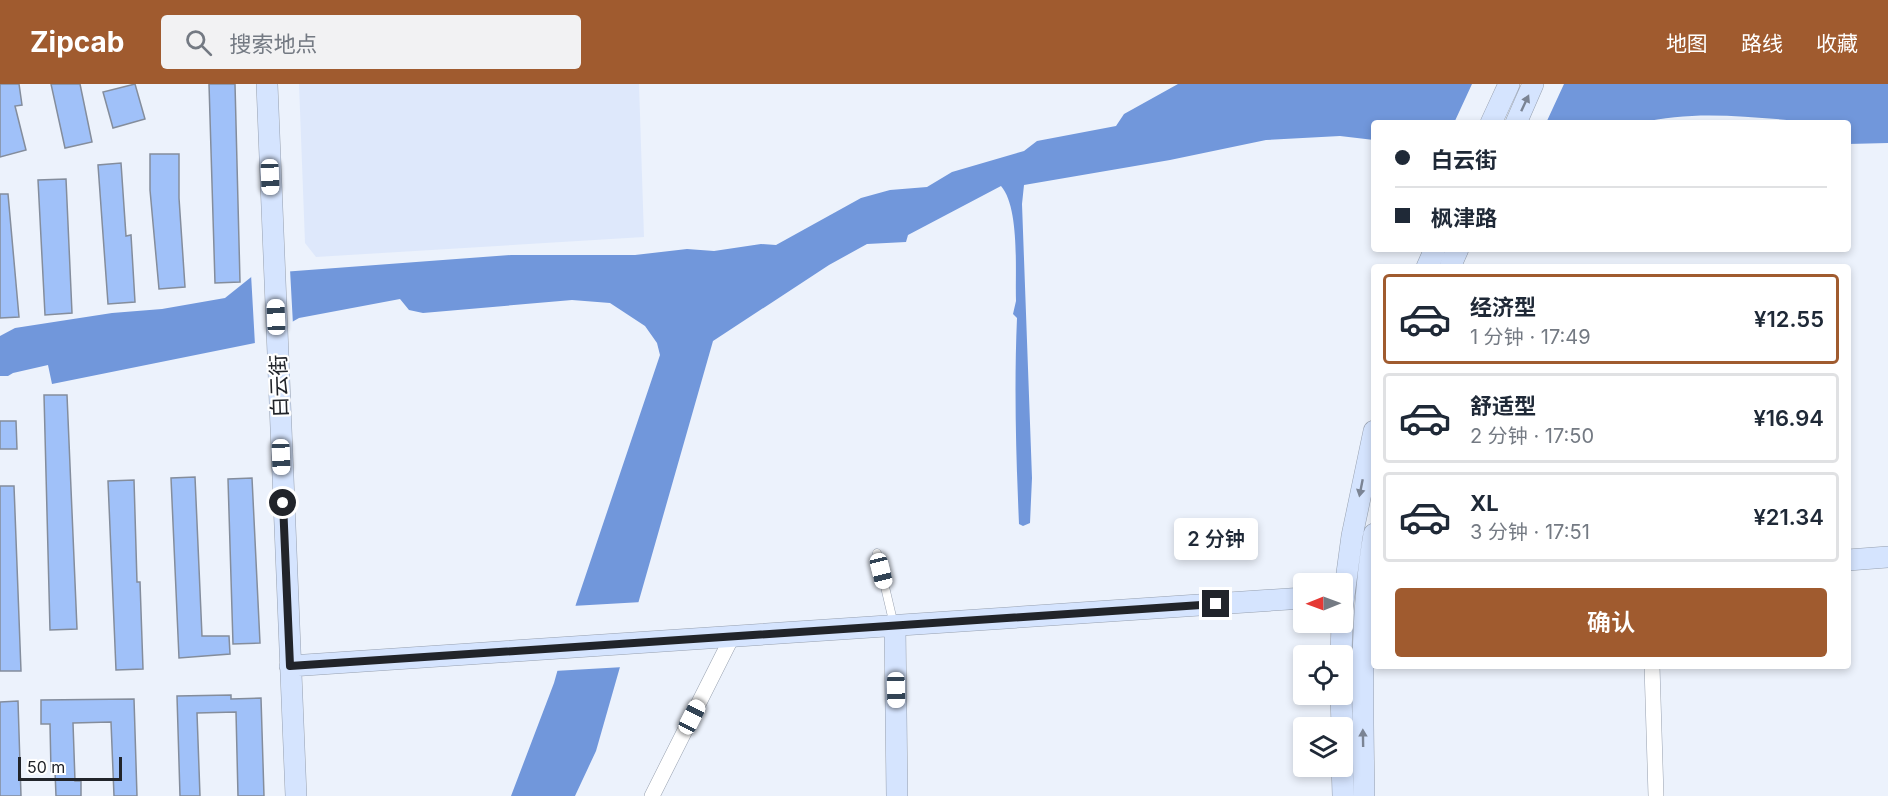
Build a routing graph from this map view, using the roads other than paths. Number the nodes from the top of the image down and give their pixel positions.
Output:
1 (267, 84) edge
2 (1509, 84) edge
3 (1533, 84) edge
4 (1492, 120) edge
5 (1517, 120) edge
6 (1371, 445) edge
7 (877, 553) dead end
8 (1888, 557) edge
9 (1851, 560) edge
10 (1347, 573) edge
11 (1371, 579) edge
12 (1370, 594) edge
13 (1353, 598) edge
14 (1293, 599) edge
15 (895, 626) junction
16 (732, 637) junction
17 (290, 666) junction
18 (1652, 669) edge
19 (1342, 777) edge
20 (296, 796) edge
21 (652, 796) edge
22 (897, 796) edge
23 (1343, 796) edge
24 (1364, 796) edge
25 (1656, 796) edge

1 - 17 street, 白云街
2 - 4 street
5 -> 3 street
6 -> 10 street
7 - 15 lane
8 - 9 street
11 - 12 street
12 - 13 street
24 -> 12 street
14 - 15 street
15 - 16 street
15 - 22 street
16 - 17 street
16 - 21 street
17 - 20 street, 白云街
18 - 25 street
19 - 23 street

